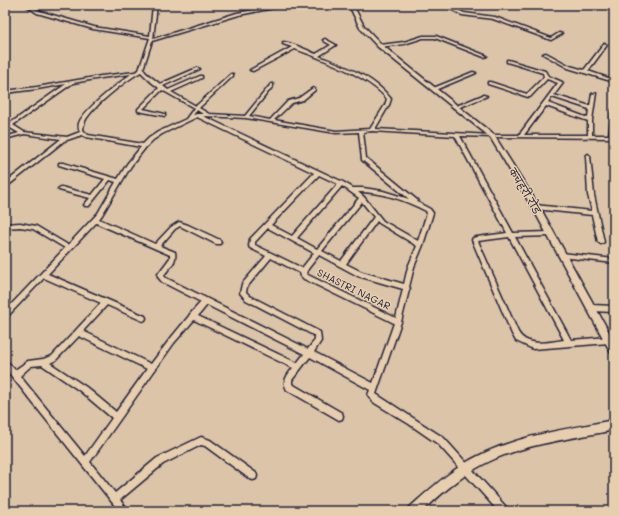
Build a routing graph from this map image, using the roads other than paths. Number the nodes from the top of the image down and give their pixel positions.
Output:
1 (27, 5) edge
2 (155, 5) edge
3 (287, 5) edge
4 (351, 5) edge
5 (445, 5) edge
6 (560, 34) dead end
7 (151, 39) junction
8 (326, 40) dead end
9 (284, 42) dead end
10 (605, 45) dead end
11 (380, 46) junction
12 (295, 47) junction
13 (545, 54) dead end
14 (316, 56) junction
15 (485, 56) dead end
16 (508, 61) dead end
17 (141, 68) junction
18 (198, 69) dead end
19 (252, 70) dead end
20 (586, 72) junction
21 (135, 73) junction
22 (474, 73) dead end
23 (232, 75) dead end
24 (201, 77) dead end
25 (546, 78) junction
26 (74, 81) junction
27 (614, 81) edge
28 (489, 83) dead end
29 (272, 85) dead end
30 (160, 86) junction
31 (313, 89) dead end
32 (434, 89) junction
33 (169, 91) junction
34 (5, 92) edge
35 (594, 94) dead end
36 (485, 96) dead end
37 (552, 96) junction
38 (545, 104) junction
39 (456, 107) junction
40 (196, 108) junction
41 (591, 108) junction
42 (614, 110) edge
43 (207, 114) junction
44 (163, 115) dead end
45 (197, 115) junction
46 (246, 117) junction
47 (187, 119) junction
48 (271, 120) junction
49 (590, 120) junction
50 (7, 124) edge
51 (372, 130) junction
52 (361, 131) junction
53 (24, 133) junction
54 (82, 133) junction
55 (457, 134) junction
56 (492, 136) junction
57 (521, 136) junction
58 (590, 136) junction
59 (612, 137) edge
60 (5, 138) edge
61 (67, 138) junction
62 (144, 146) junction
63 (588, 156) dead end
64 (61, 164) dead end
65 (318, 172) junction
66 (109, 178) junction
67 (119, 181) junction
68 (341, 183) junction
69 (5, 186) edge
70 (61, 189) dead end
71 (354, 190) junction
72 (94, 197) junction
73 (362, 198) junction
74 (87, 205) dead end
75 (419, 205) junction
76 (535, 207) junction
77 (595, 214) junction
78 (377, 217) junction
79 (95, 220) junction
80 (267, 225) junction
81 (5, 226) edge
82 (550, 234) junction
83 (510, 235) junction
84 (293, 239) junction
85 (218, 242) dead end
86 (601, 242) dead end
87 (420, 245) junction
88 (156, 246) junction
89 (69, 248) junction
90 (318, 252) junction
91 (270, 255) junction
92 (562, 255) junction
93 (614, 261) edge
94 (342, 265) junction
95 (303, 271) junction
96 (44, 275) junction
97 (407, 288) junction
98 (206, 301) junction
99 (106, 302) junction
100 (591, 308) junction
101 (614, 309) edge
102 (5, 315) edge
103 (192, 316) junction
104 (143, 318) dead end
105 (398, 322) junction
106 (78, 332) junction
107 (611, 341) edge
108 (569, 343) junction
109 (614, 350) edge
110 (309, 353) junction
111 (43, 362) junction
112 (5, 363) edge
113 (298, 367) junction
114 (152, 368) junction
115 (15, 375) junction
116 (374, 388) junction
117 (339, 416) dead end
118 (117, 418) junction
119 (614, 425) edge
120 (85, 462) junction
121 (467, 468) junction
122 (253, 476) dead end
123 (115, 499) junction
124 (124, 511) edge
125 (414, 511) edge
126 (504, 511) edge

1 - 7 street
2 - 7 street
3 - 7 street
4 - 11 main road, कचहरी रोड
5 - 6 street
7 - 17 street
8 - 14 street
9 - 12 street
10 - 20 street
11 - 15 street
11 - 32 main road, कचहरी रोड
12 - 14 street
12 - 19 street
13 - 20 street
14 - 51 street
16 - 25 street
17 - 21 street
17 - 30 street
18 - 30 street
20 - 27 street
21 - 26 street
21 - 54 street
22 - 32 street
23 - 40 street
24 - 33 street
25 - 28 street
25 - 37 street
26 - 34 street
26 - 50 street
29 - 46 street
30 - 33 street
30 - 44 street
31 - 48 street
32 - 39 main road, कचहरी रोड
33 - 40 street
35 - 41 street
36 - 39 street
37 - 38 street
37 - 41 street
38 - 49 street
38 - 57 street
39 - 56 main road, कचहरी रोड
40 - 43 street
40 - 47 street
41 - 49 street
42 - 59 street
43 - 45 street
43 - 46 street
45 - 47 street
45 - 65 street
46 - 48 street
47 - 62 street
48 - 52 street
49 - 58 street
50 - 53 street
51 - 52 street
51 - 55 street
52 - 75 street
53 - 60 street
53 - 61 street
54 - 61 street
54 - 62 street
55 - 56 street
55 - 83 street
56 - 57 street
56 - 76 main road, कचहरी रोड
57 - 58 street
58 - 59 street
61 - 69 street
62 - 67 street
63 - 77 street
64 - 66 street
65 - 68 street
65 - 80 street
66 - 67 street
66 - 72 street
67 - 79 street
68 - 71 street
68 - 84 street
70 - 72 street
71 - 73 street
71 - 75 street
72 - 74 street
73 - 78 street
73 - 90 street, SHASTRI NAGAR
75 - 87 street
76 - 77 street
76 - 82 main road, कचहरी रोड
77 - 86 street
78 - 87 street
78 - 94 street
79 - 88 street
79 - 89 street
80 - 84 street
80 - 91 street
81 - 89 street
82 - 83 street
82 - 92 main road, कचहरी रोड
83 - 108 street
83 - 108 street
84 - 90 street
85 - 88 street
87 - 97 street
88 - 98 street
89 - 96 street
90 - 94 street
90 - 95 street, SHASTRI NAGAR
91 - 95 street
91 - 110 street
92 - 93 street
92 - 100 main road, कचहरी रोड
94 - 97 street
95 - 105 street, SHASTRI NAGAR
96 - 99 street
96 - 102 street
97 - 105 street
98 - 103 street
98 - 110 street
99 - 104 street
99 - 106 street
100 - 101 street
100 - 107 main road, कचहरी रोड
103 - 113 street
103 - 114 street
105 - 116 street
106 - 111 street
106 - 114 street
107 - 108 street
107 - 109 main road, कचहरी रोड
110 - 113 street
110 - 116 street
111 - 115 street
111 - 118 street
112 - 115 street
113 - 117 street
114 - 118 street
115 - 120 street
116 - 121 street
118 - 120 street
119 - 121 main road
120 - 123 street
121 - 125 main road
121 - 126 street
122 - 123 street
123 - 124 street

